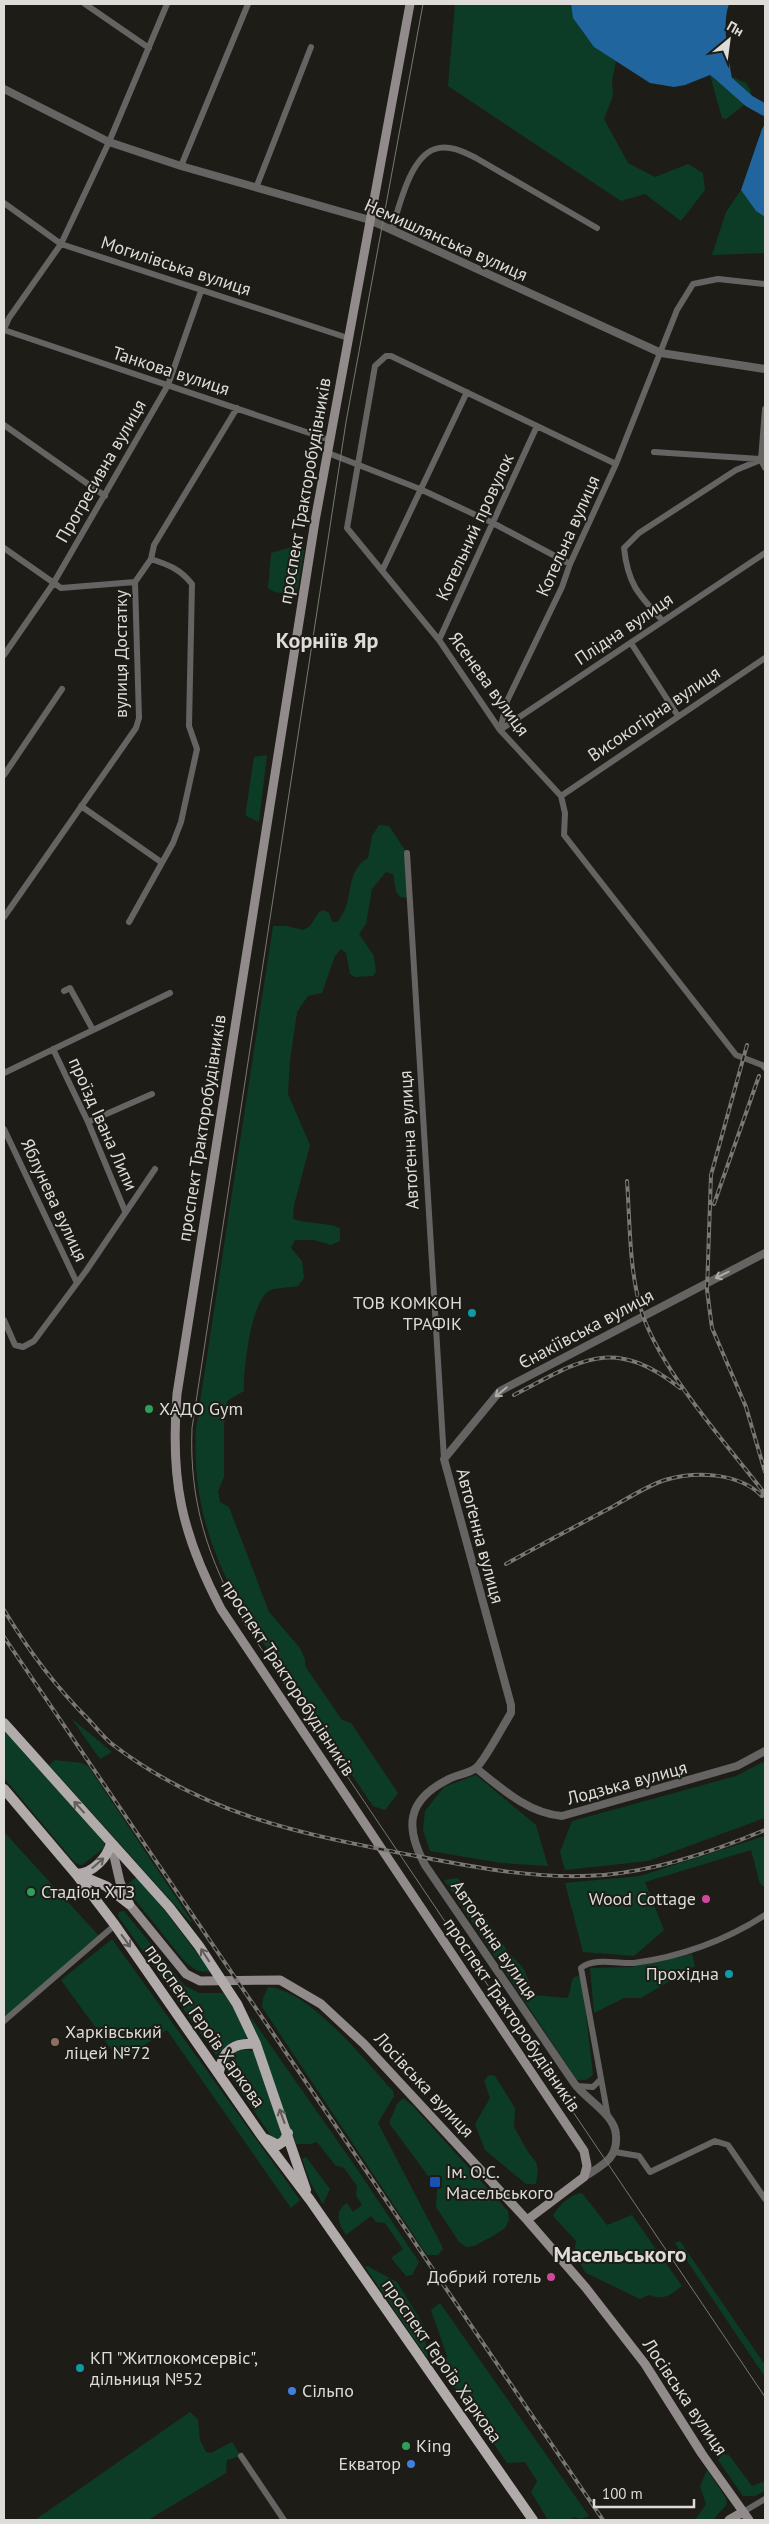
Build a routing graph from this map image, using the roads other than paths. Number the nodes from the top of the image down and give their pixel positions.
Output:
1 (85, 4) edge
2 (167, 4) edge
3 (248, 4) edge
4 (410, 4) edge
5 (310, 47) dead end
6 (150, 48) junction
7 (4, 89) edge
8 (109, 142) junction
9 (181, 166) junction
10 (256, 188) junction
11 (4, 203) edge
12 (370, 220) junction
13 (597, 228) dead end
14 (392, 229) junction
15 (61, 244) junction
16 (765, 284) edge
17 (201, 291) junction
18 (4, 330) edge
19 (348, 338) junction
20 (660, 353) junction
21 (765, 368) edge
22 (168, 385) junction
23 (467, 392) junction
24 (237, 408) junction
25 (765, 409) edge
26 (4, 425) edge
27 (538, 426) junction
28 (330, 440) junction
29 (654, 452) dead end
30 (328, 453) junction
31 (763, 459) edge
32 (616, 464) junction
33 (357, 465) junction
34 (765, 468) edge
35 (420, 489) junction
36 (105, 496) junction
37 (493, 523) junction
38 (4, 548) edge
39 (765, 553) edge
40 (151, 559) junction
41 (570, 564) junction
42 (382, 571) junction
43 (135, 582) junction
44 (53, 584) junction
45 (663, 620) junction
46 (439, 640) junction
47 (630, 643) junction
48 (4, 656) edge
49 (765, 658) edge
50 (62, 689) dead end
51 (678, 716) junction
52 (500, 730) junction
53 (4, 776) edge
54 (560, 796) junction
55 (81, 806) junction
56 (407, 853) dead end
57 (160, 862) junction
58 (4, 917) edge
59 (129, 922) dead end
60 (64, 990) dead end
61 (170, 993) dead end
62 (93, 1030) junction
63 (53, 1049) junction
64 (765, 1068) edge
65 (4, 1073) edge
66 (152, 1094) dead end
67 (88, 1122) junction
68 (4, 1129) edge
69 (155, 1169) dead end
70 (125, 1211) junction
71 (765, 1253) edge
72 (77, 1283) junction
73 (4, 1320) edge
74 (444, 1459) junction
75 (4, 1723) edge
76 (765, 1751) edge
77 (476, 1768) junction
78 (4, 1789) edge
79 (111, 1843) junction
80 (76, 1874) junction
81 (130, 1904) junction
82 (765, 1916) edge
83 (115, 1925) junction
84 (4, 2021) edge
85 (256, 2044) junction
86 (219, 2072) junction
87 (600, 2080) junction
88 (576, 2086) junction
89 (608, 2118) junction
90 (288, 2133) junction
91 (261, 2135) junction
92 (616, 2152) junction
93 (584, 2177) junction
94 (308, 2196) junction
95 (765, 2199) edge
96 (527, 2220) junction
97 (241, 2456) dead end
98 (765, 2499) edge
99 (743, 2512) junction
100 (284, 2520) edge
101 (533, 2520) edge
102 (729, 2520) edge
103 (749, 2520) edge

1 - 6 street
2 - 6 street
3 - 9 street
4 - 12 main road, проспект Тракторобудівників
5 - 10 street
6 - 8 street
7 - 8 street, Немишлянська вулиця
8 - 9 street, Немишлянська вулиця
8 - 15 street
9 - 10 street, Немишлянська вулиця
10 - 12 street, Немишлянська вулиця
11 - 15 street, Могилівська вулиця
12 - 14 street, Немишлянська вулиця
12 - 19 main road, проспект Тракторобудівників
13 - 14 street
14 - 20 street, Немишлянська вулиця
15 - 17 street, Могилівська вулиця
15 - 18 street
16 - 20 street, Котельна вулиця
17 - 19 street, Могилівська вулиця
17 - 22 street, Прогресивна вулиця
18 - 22 street, Танкова вулиця
19 - 28 main road, проспект Тракторобудівників
20 - 21 street, Немишлянська вулиця
20 - 32 street, Котельна вулиця
22 - 24 street, Танкова вулиця
22 - 36 street, Прогресивна вулиця
23 - 27 street
23 - 33 street, Ясенева вулиця
23 - 35 street
24 - 28 street, Танкова вулиця
24 - 40 street, вулиця Достатку
25 - 31 street
26 - 36 street
27 - 32 street
27 - 37 street, Котельний провулок
28 - 30 main road, проспект Тракторобудівників
29 - 31 street
30 - 33 street
30 - 93 main road, проспект Тракторобудівників
31 - 34 street
31 - 45 street
32 - 41 street, Котельна вулиця
33 - 35 street
33 - 42 street, Ясенева вулиця
35 - 37 street
35 - 42 street
36 - 44 street, Прогресивна вулиця
37 - 41 street
37 - 46 street, Котельний провулок
38 - 44 street
39 - 45 street, Плідна вулиця
40 - 43 street, вулиця Достатку
40 - 57 street
41 - 52 street, Котельна вулиця
42 - 46 street, Ясенева вулиця
43 - 44 street
43 - 55 street, вулиця Достатку
44 - 48 street, Прогресивна вулиця
45 - 47 street, Плідна вулиця
46 - 52 street, Ясенева вулиця
47 - 51 street
47 - 52 street, Плідна вулиця
49 - 51 street, Високогірна вулиця
50 - 53 street
51 - 54 street, Високогірна вулиця
52 - 54 street, Ясенева вулиця
54 - 64 street
55 - 57 street
55 - 58 street, вулиця Достатку
56 - 74 street, Автоґенна вулиця
57 - 59 street
60 - 62 street
61 - 62 street
62 - 63 street
63 - 65 street
63 - 67 street, проїзд Івана Липи
66 - 67 street
67 - 70 street, проїзд Івана Липи
68 - 72 street, Яблунева вулиця
69 - 70 street, Яблунева вулиця
70 - 72 street, Яблунева вулиця
71 -> 74 street, Єнакіївська вулиця
72 - 73 street, Яблунева вулиця
74 - 77 street, Автоґенна вулиця
79 -> 75 main road, проспект Героїв Харкова
76 - 77 street, Лодзька вулиця
77 - 88 street, Автоґенна вулиця
78 - 80 main road, проспект Героїв Харкова
80 -> 79 main road
79 - 81 main road, Лосівська вулиця
85 -> 79 main road, проспект Героїв Харкова
80 - 81 main road
80 - 83 main road, проспект Героїв Харкова
81 - 96 main road, Лосівська вулиця
82 - 87 street
83 - 84 street
83 -> 86 main road, проспект Героїв Харкова
85 - 86 main road
90 -> 85 main road, проспект Героїв Харкова
86 - 91 main road, проспект Героїв Харкова
87 - 88 street
87 - 89 street
88 - 89 street, Автоґенна вулиця
89 - 92 street
90 - 91 main road
90 - 94 main road, проспект Героїв Харкова
91 - 94 main road, проспект Героїв Харкова
92 - 93 street
92 - 95 street
93 - 96 main road
94 - 101 main road, проспект Героїв Харкова
96 - 99 main road, Лосівська вулиця
97 - 100 street
98 - 99 street
99 - 102 main road
99 - 103 main road, Лосівська вулиця

